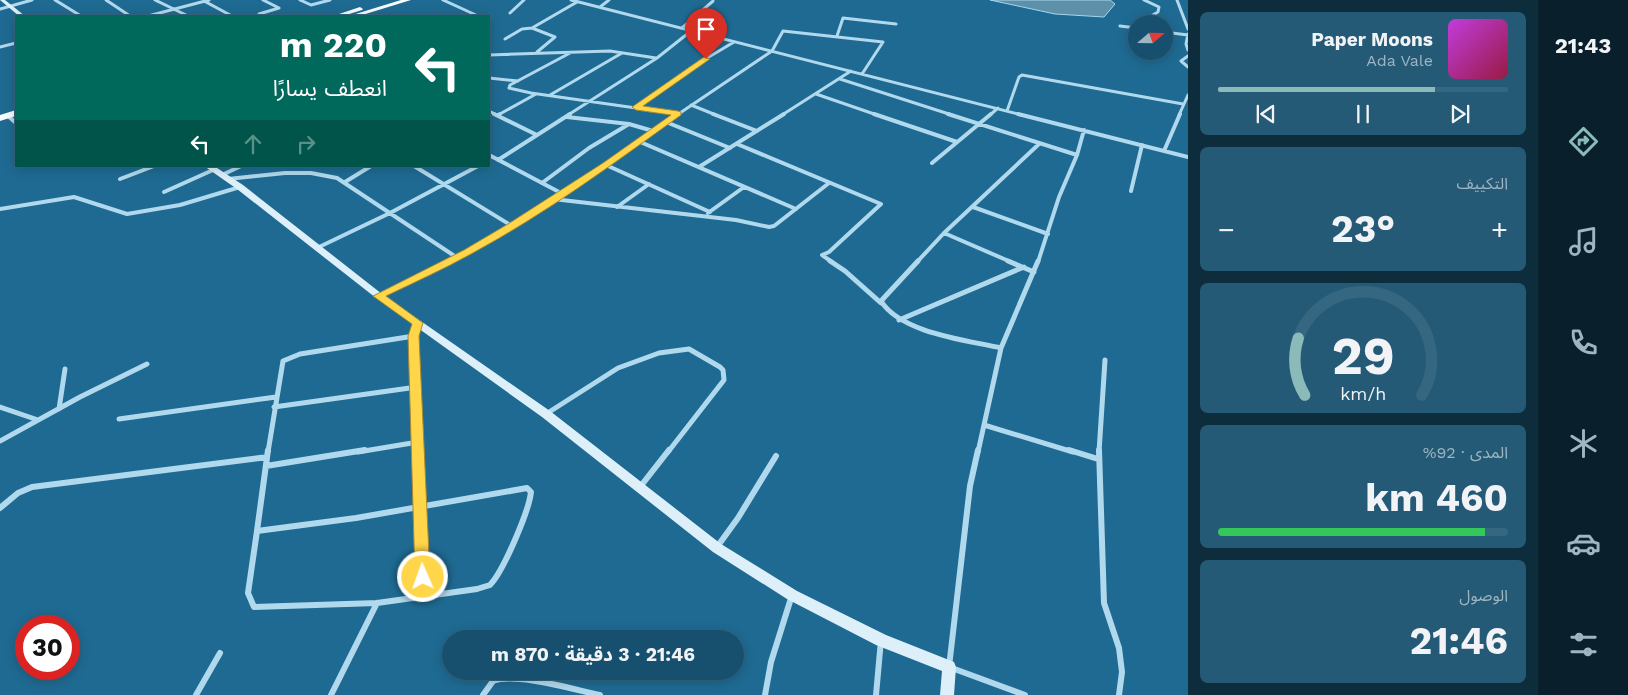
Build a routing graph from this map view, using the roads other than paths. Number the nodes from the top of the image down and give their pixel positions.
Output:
1 (2, 0) edge
2 (32, 0) edge
3 (55, 0) edge
4 (106, 0) edge
5 (155, 0) edge
6 (206, 0) edge
7 (263, 0) edge
8 (300, 0) edge
9 (330, 0) edge
10 (391, 0) edge
11 (408, 0) edge
12 (443, 0) edge
13 (524, 0) edge
14 (571, 0) edge
15 (609, 0) edge
16 (1144, 0) edge
17 (1177, 0) edge
18 (577, 1) junction
19 (713, 1) edge
20 (10, 6) junction
21 (600, 7) junction
22 (0, 8) edge
23 (175, 9) junction
24 (510, 13) dead end
25 (259, 14) dead end
26 (21, 15) edge
27 (79, 15) edge
28 (128, 15) edge
29 (152, 15) edge
30 (186, 15) edge
31 (230, 15) edge
32 (339, 15) edge
33 (356, 15) edge
34 (477, 15) edge
35 (1153, 15) edge
36 (1183, 16) junction
37 (1188, 17) edge
38 (723, 20) dead end
39 (896, 24) dead end
40 (1120, 26) dead end
41 (1128, 27) edge
42 (532, 28) junction
43 (682, 28) junction
44 (1188, 29) edge
45 (691, 31) junction
46 (1173, 33) edge
47 (704, 34) junction
48 (1188, 34) edge
49 (836, 36) junction
50 (505, 39) dead end
51 (734, 42) junction
52 (15, 43) edge
53 (0, 47) edge
54 (1188, 50) edge
55 (772, 51) junction
56 (537, 52) junction
57 (623, 52) junction
58 (570, 53) junction
59 (490, 55) edge
60 (1188, 56) edge
61 (657, 58) junction
62 (1188, 67) edge
63 (852, 71) junction
64 (862, 74) junction
65 (490, 78) edge
66 (840, 79) junction
67 (518, 81) junction
68 (536, 94) junction
69 (816, 94) junction
70 (549, 96) junction
71 (1188, 96) edge
72 (592, 101) junction
73 (1183, 104) junction
74 (691, 105) junction
75 (636, 107) junction
76 (998, 108) junction
77 (490, 111) edge
78 (1007, 111) junction
79 (678, 114) junction
80 (498, 115) junction
81 (567, 116) junction
82 (666, 122) junction
83 (629, 124) junction
84 (978, 125) junction
85 (1084, 130) junction
86 (653, 131) junction
87 (756, 131) junction
88 (538, 135) junction
89 (638, 141) junction
90 (957, 142) junction
91 (737, 144) junction
92 (1039, 144) junction
93 (1142, 145) junction
94 (730, 148) junction
95 (1164, 151) junction
96 (1077, 155) junction
97 (490, 156) edge
98 (1188, 157) edge
99 (496, 159) junction
100 (490, 161) edge
101 (932, 163) dead end
102 (606, 165) junction
103 (152, 167) edge
104 (238, 167) edge
105 (369, 167) edge
106 (416, 167) edge
107 (476, 167) edge
108 (699, 167) junction
109 (218, 173) edge
110 (120, 180) dead end
111 (345, 182) junction
112 (542, 183) junction
113 (829, 183) junction
114 (444, 184) junction
115 (649, 184) junction
116 (240, 187) junction
117 (744, 187) junction
118 (1131, 191) dead end
119 (164, 192) dead end
120 (561, 193) junction
121 (553, 199) junction
122 (617, 207) junction
123 (973, 207) junction
124 (0, 209) edge
125 (796, 209) junction
126 (710, 212) junction
127 (390, 213) junction
128 (702, 218) junction
129 (512, 226) junction
130 (944, 233) junction
131 (1048, 234) junction
132 (319, 248) junction
133 (456, 258) junction
134 (1024, 267) junction
135 (1034, 272) junction
136 (379, 296) junction
137 (882, 303) junction
138 (899, 320) junction
139 (418, 323) junction
140 (414, 336) junction
141 (1001, 348) junction
142 (1106, 360) dead end
143 (147, 364) dead end
144 (65, 369) dead end
145 (417, 387) junction
146 (276, 397) junction
147 (0, 407) edge
148 (274, 407) junction
149 (58, 409) junction
150 (546, 414) junction
151 (119, 419) dead end
152 (38, 420) junction
153 (984, 425) junction
154 (0, 442) edge
155 (418, 442) junction
156 (776, 456) dead end
157 (267, 457) junction
158 (1098, 459) junction
159 (266, 466) junction
160 (640, 487) junction
161 (421, 506) junction
162 (0, 508) edge
163 (256, 531) junction
164 (717, 548) junction
165 (423, 595) junction
166 (792, 595) junction
167 (377, 603) junction
168 (881, 640) junction
169 (220, 653) dead end
170 (949, 667) junction
171 (196, 695) edge
172 (331, 695) edge
173 (483, 695) edge
174 (600, 695) edge
175 (765, 695) edge
176 (876, 695) edge
177 (946, 695) edge
178 (1025, 695) edge
179 (1119, 695) edge

1 - 20 street
2 - 20 street
3 - 27 street
4 - 28 street
5 - 23 street
6 - 23 street
6 - 31 street
7 - 25 street
8 - 9 street
10 - 32 main road
11 - 33 main road
12 - 34 street
13 - 24 street
14 - 18 street
15 - 21 street
16 - 35 street
17 - 36 street
18 - 21 street
18 - 42 street
19 - 43 street
20 - 22 street
20 - 26 street
21 - 43 street
23 - 29 street
23 - 30 street
36 - 37 street
36 - 44 street
38 - 47 street
39 - 49 street
40 - 41 street
42 - 50 street
42 - 56 street
43 - 45 street
45 - 47 street
45 - 61 street
46 - 48 street
47 - 51 street
48 - 54 street
49 - 55 street
49 - 64 street
51 - 55 street
51 - 75 street
52 - 53 street
55 - 63 street
55 - 74 street
56 - 58 street
56 - 59 street
57 - 58 street
57 - 61 street
57 - 70 street
58 - 67 street
60 - 62 street
61 - 72 street
63 - 64 street
63 - 66 street
64 - 76 street
65 - 67 street
66 - 69 street
66 - 84 street
67 - 68 street
68 - 70 street
68 - 80 street
69 - 87 street
69 - 90 street
70 - 72 street
71 - 73 street
72 - 75 street
72 - 81 street
73 - 78 street
73 - 95 street
74 - 79 street
74 - 87 street
75 - 79 street
76 - 78 street
76 - 84 street
77 - 80 street
78 - 85 street
79 - 82 street
80 - 88 street
81 - 83 street
81 - 88 street
82 - 86 street
82 - 94 street
83 - 86 street
83 - 112 street
84 - 90 street
84 - 92 street
85 - 93 street
85 - 96 street
86 - 89 street
87 - 91 street
88 - 99 street
89 - 102 street
89 - 108 street
90 - 101 street
91 - 94 street
91 - 113 street
92 - 96 street
92 - 123 street
93 - 95 street
93 - 118 street
94 - 108 street
95 - 98 street
96 - 131 street
97 - 99 street
99 - 100 street
99 - 112 street
102 - 115 street
102 - 120 street
103 - 110 street
104 - 109 street
105 - 111 street
106 - 114 street
107 - 114 street
108 - 117 street
109 - 111 street
109 - 116 street
109 - 119 street
111 - 127 street
112 - 120 street
113 - 125 street
113 - 137 street
114 - 127 street
114 - 129 street
115 - 122 street
115 - 126 street
116 - 124 street
116 - 132 street
117 - 125 street
117 - 126 street
120 - 121 street
121 - 122 street
121 - 129 street
122 - 128 street
123 - 130 street
123 - 131 street
125 - 128 street
126 - 128 street
127 - 132 street
127 - 133 street
129 - 133 street
130 - 134 street
130 - 137 street
131 - 135 street
132 - 136 street
133 - 136 street
134 - 135 street
134 - 138 street
135 - 141 street
136 - 139 street
137 - 138 street
138 - 141 street
139 - 140 street
139 - 150 street
140 - 145 street
140 - 146 street
141 - 153 street
142 - 158 street
143 - 149 street
144 - 149 street
145 - 148 street
145 - 155 street
146 - 148 street
146 - 151 street
147 - 152 street
148 - 157 street
149 - 152 street
150 - 160 street
150 - 160 street
152 - 154 street
153 - 158 street
153 - 170 street
155 - 159 street
155 - 161 street
156 - 164 street
157 - 159 street
157 - 162 street
158 - 179 street
159 - 163 street
160 - 164 street
161 - 163 street
161 - 165 street
161 - 165 street
163 - 167 street
164 - 166 street
165 - 167 street
166 - 168 street
166 - 175 street
167 - 172 street
168 - 170 street
168 - 176 street
169 - 171 street
170 - 177 street
170 - 178 street
173 - 174 street

